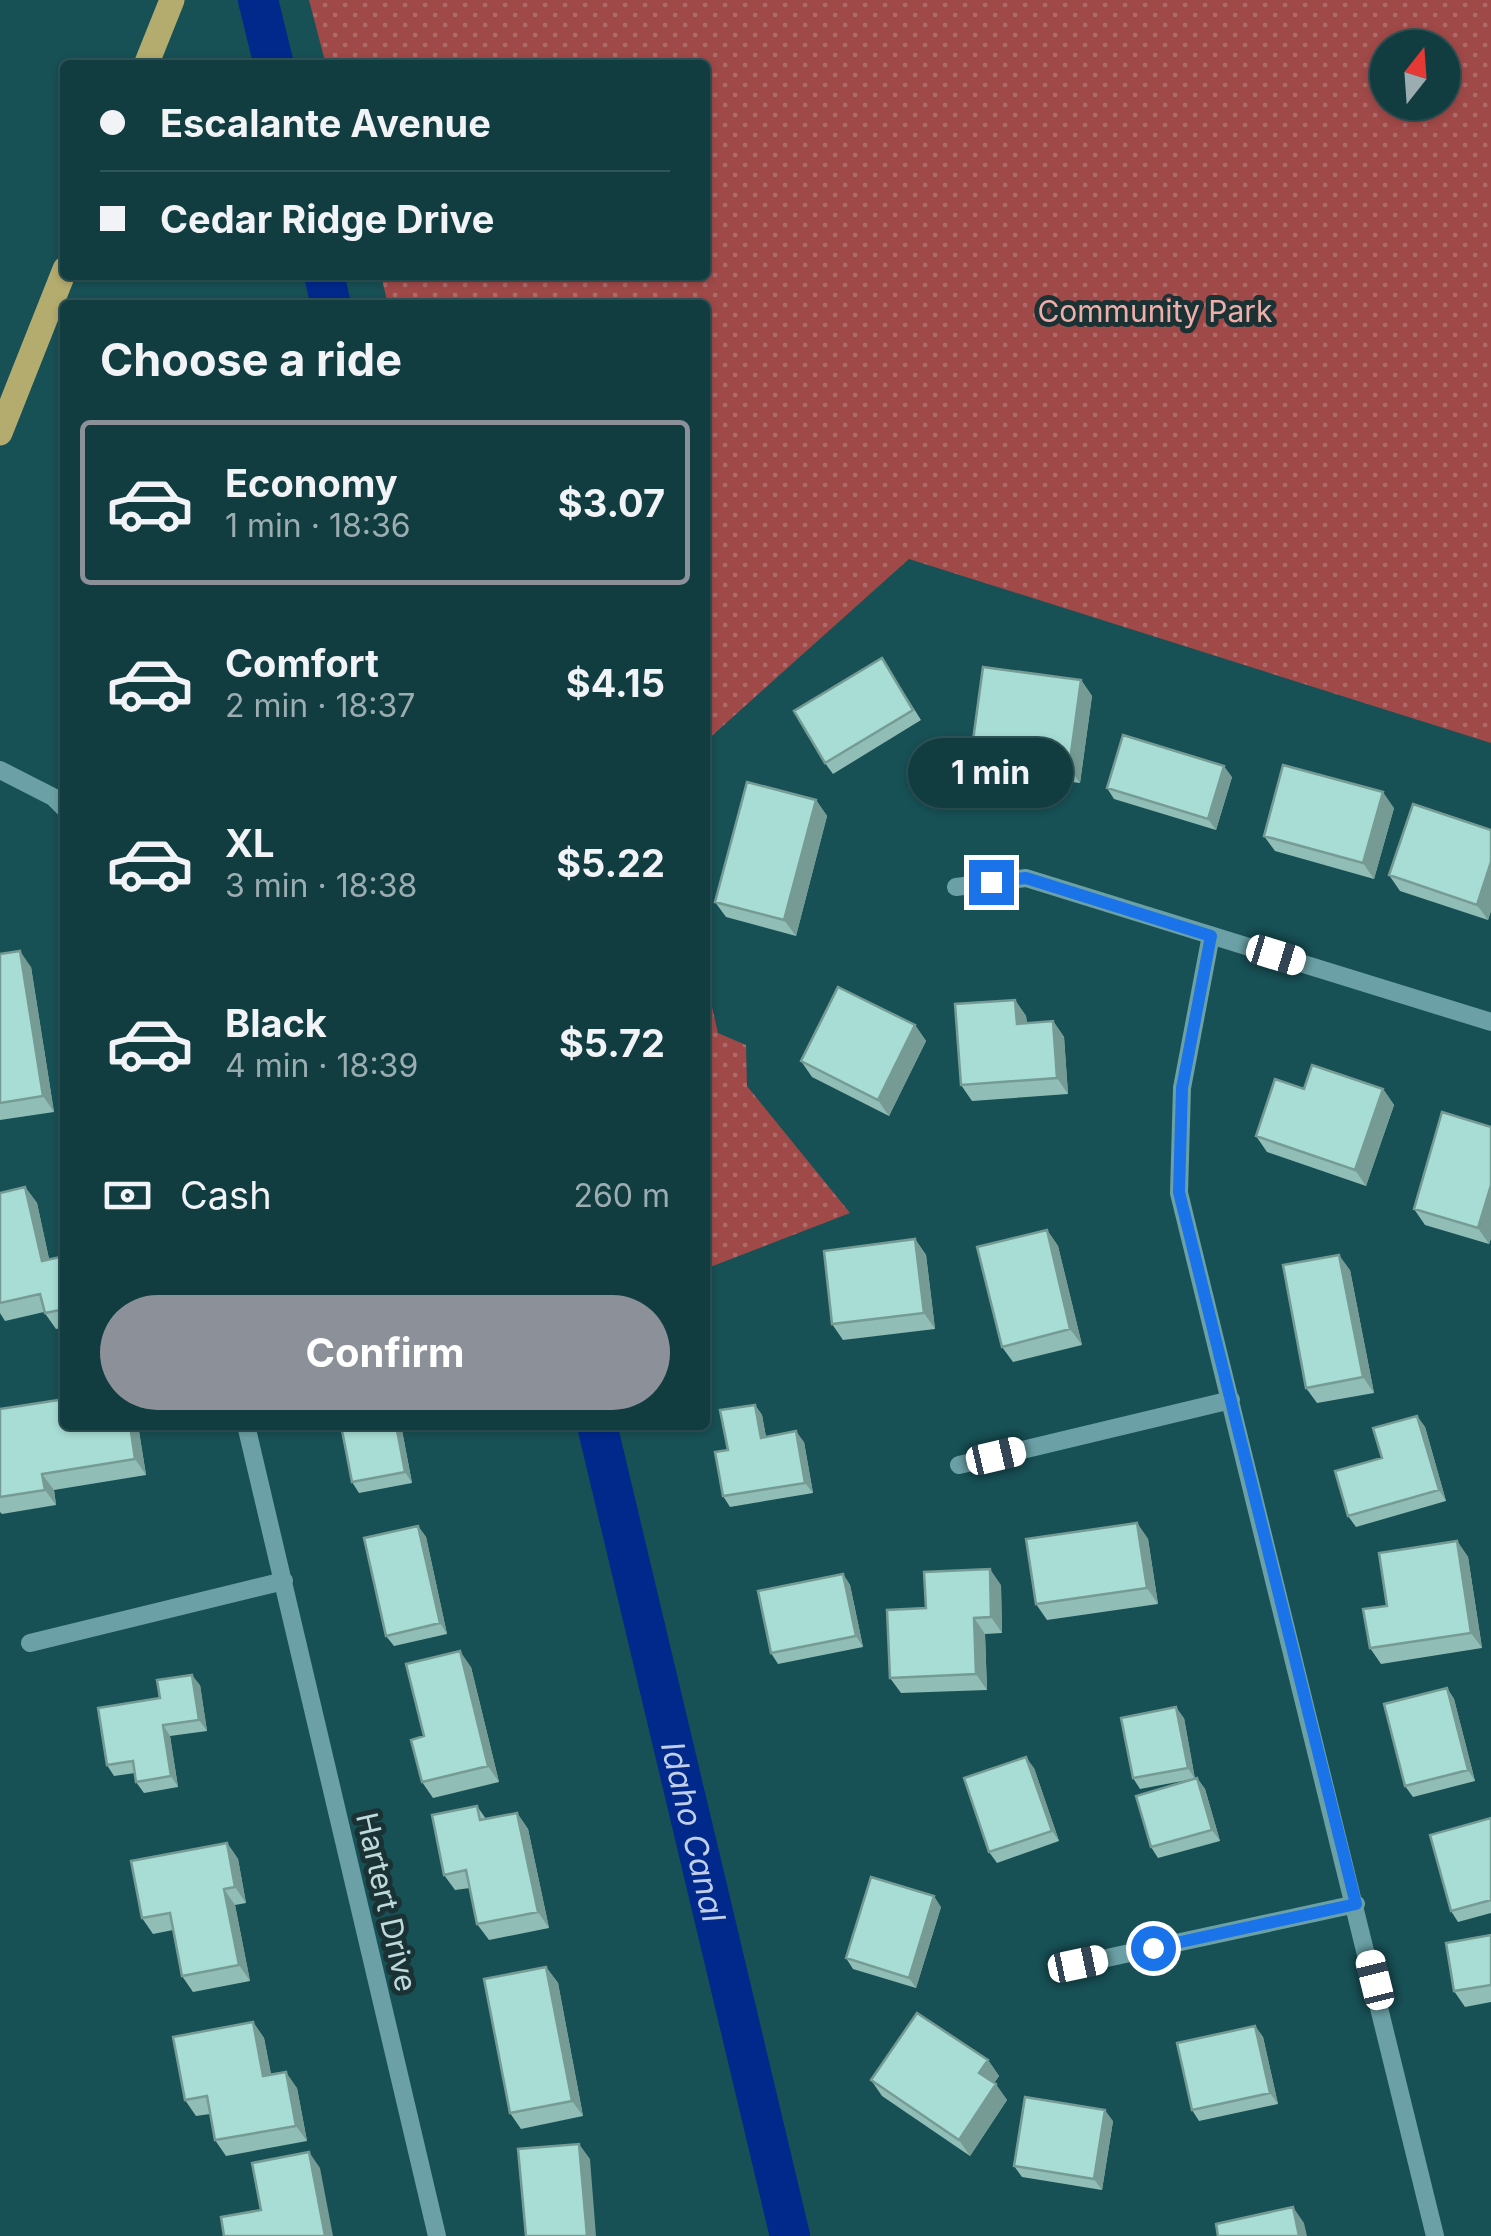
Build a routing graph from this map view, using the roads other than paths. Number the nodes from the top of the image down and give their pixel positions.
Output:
1 (172, 0) edge
2 (148, 60) edge
3 (61, 280) edge
4 (0, 432) edge
5 (0, 770) edge
6 (60, 804) edge
7 (956, 887) dead end
8 (1211, 936) junction
9 (1491, 1022) edge
10 (1230, 1400) junction
11 (247, 1430) edge
12 (959, 1464) dead end
13 (284, 1581) junction
14 (30, 1642) dead end
15 (1356, 1904) junction
16 (1078, 1964) dead end
17 (437, 2236) edge
18 (1435, 2236) edge

1 - 2 main road
3 - 4 main road
5 - 6 street
7 - 8 street
8 - 9 street
8 - 10 street
10 - 12 street
10 - 15 street
11 - 13 street, Hartert Drive
13 - 14 street
13 - 17 street, Hartert Drive
15 - 16 street
15 - 18 street

